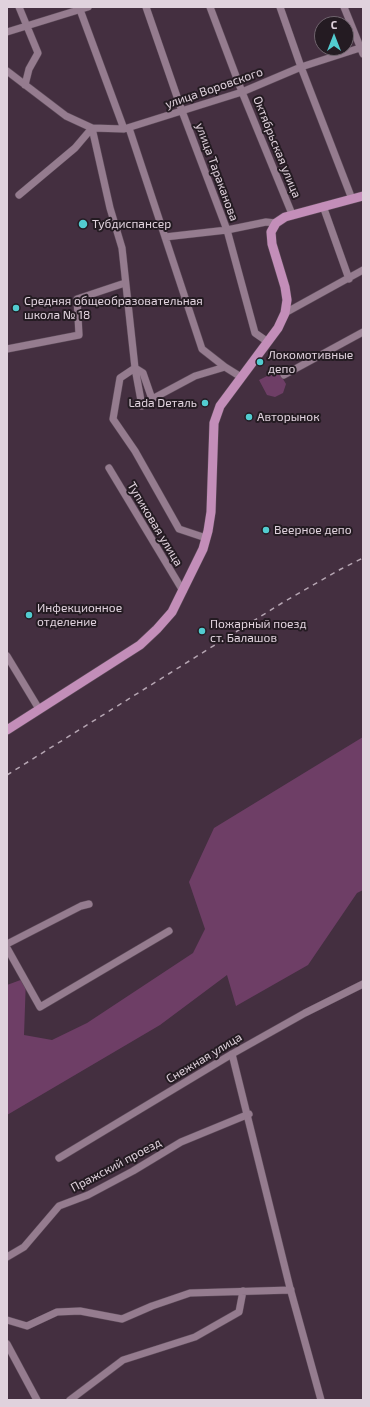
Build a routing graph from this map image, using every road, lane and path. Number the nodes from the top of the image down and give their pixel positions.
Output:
1 (19, 7) edge
2 (88, 7) edge
3 (146, 7) edge
4 (210, 7) edge
5 (280, 7) edge
6 (344, 7) edge
7 (79, 8) edge
8 (27, 26) junction
9 (7, 32) edge
10 (362, 50) edge
11 (300, 67) junction
12 (7, 70) edge
13 (25, 85) junction
14 (242, 92) junction
15 (182, 111) junction
16 (92, 128) junction
17 (126, 129) junction
18 (19, 195) dead end
19 (363, 196) edge
20 (352, 199) junction
21 (323, 206) junction
22 (292, 214) junction
23 (276, 223) junction
24 (226, 230) junction
25 (165, 237) junction
26 (363, 270) edge
27 (349, 279) junction
28 (125, 283) junction
29 (285, 313) junction
30 (363, 332) edge
31 (268, 342) junction
32 (7, 350) edge
33 (225, 367) junction
34 (135, 368) junction
35 (284, 375) dead end
36 (241, 377) junction
37 (142, 406) dead end
38 (109, 468) dead end
39 (206, 538) junction
40 (183, 591) junction
41 (7, 656) edge
42 (39, 709) junction
43 (7, 730) edge
44 (89, 904) dead end
45 (169, 931) dead end
46 (7, 944) edge
47 (7, 948) edge
48 (363, 984) edge
49 (232, 1054) junction
50 (248, 1115) junction
51 (59, 1158) dead end
52 (7, 1257) edge
53 (291, 1290) junction
54 (243, 1291) junction
55 (7, 1314) edge
56 (7, 1319) edge
57 (7, 1344) edge
58 (37, 1400) edge
59 (70, 1400) edge
60 (321, 1400) edge

1 - 8 street
2 - 7 street
3 - 15 street, улица Тараканова
4 - 14 street, Октябрьская улица
5 - 11 street
6 - 10 street
7 - 8 street
7 - 17 street
8 - 9 street
8 - 13 street
10 - 11 street, улица Воровского
11 - 14 street, улица Воровского
11 - 20 street
12 - 13 street
13 - 16 street
14 - 15 street, улица Воровского
14 - 22 street, Октябрьская улица
15 - 17 street, улица Воровского
15 - 24 street, улица Тараканова
16 - 17 street, улица Воровского
16 - 18 street
16 - 28 street
17 - 25 street
19 - 20 main road
20 - 21 main road
21 - 22 main road
21 - 27 street
22 - 23 main road, Октябрьская улица
23 - 24 street
23 - 29 main road
24 - 25 street
24 - 31 street, улица Тараканова
25 - 33 street
26 - 27 street
27 - 29 street
28 - 32 street
28 - 34 street
29 - 31 main road
30 - 35 street
31 - 36 main road
33 - 34 street
33 - 36 street
34 - 37 street
34 - 39 street
36 - 39 main road
38 - 40 street, Тупиковая улица
39 - 40 main road
40 - 42 main road
41 - 42 street
42 - 43 main road
44 - 46 street
45 - 47 street
48 - 49 street, Снежная улица
49 - 50 street
49 - 51 street, Снежная улица
50 - 52 street, Пражский проезд
50 - 53 street
53 - 54 street
53 - 60 street
54 - 56 street
54 - 59 street
55 - 56 street
57 - 58 street

